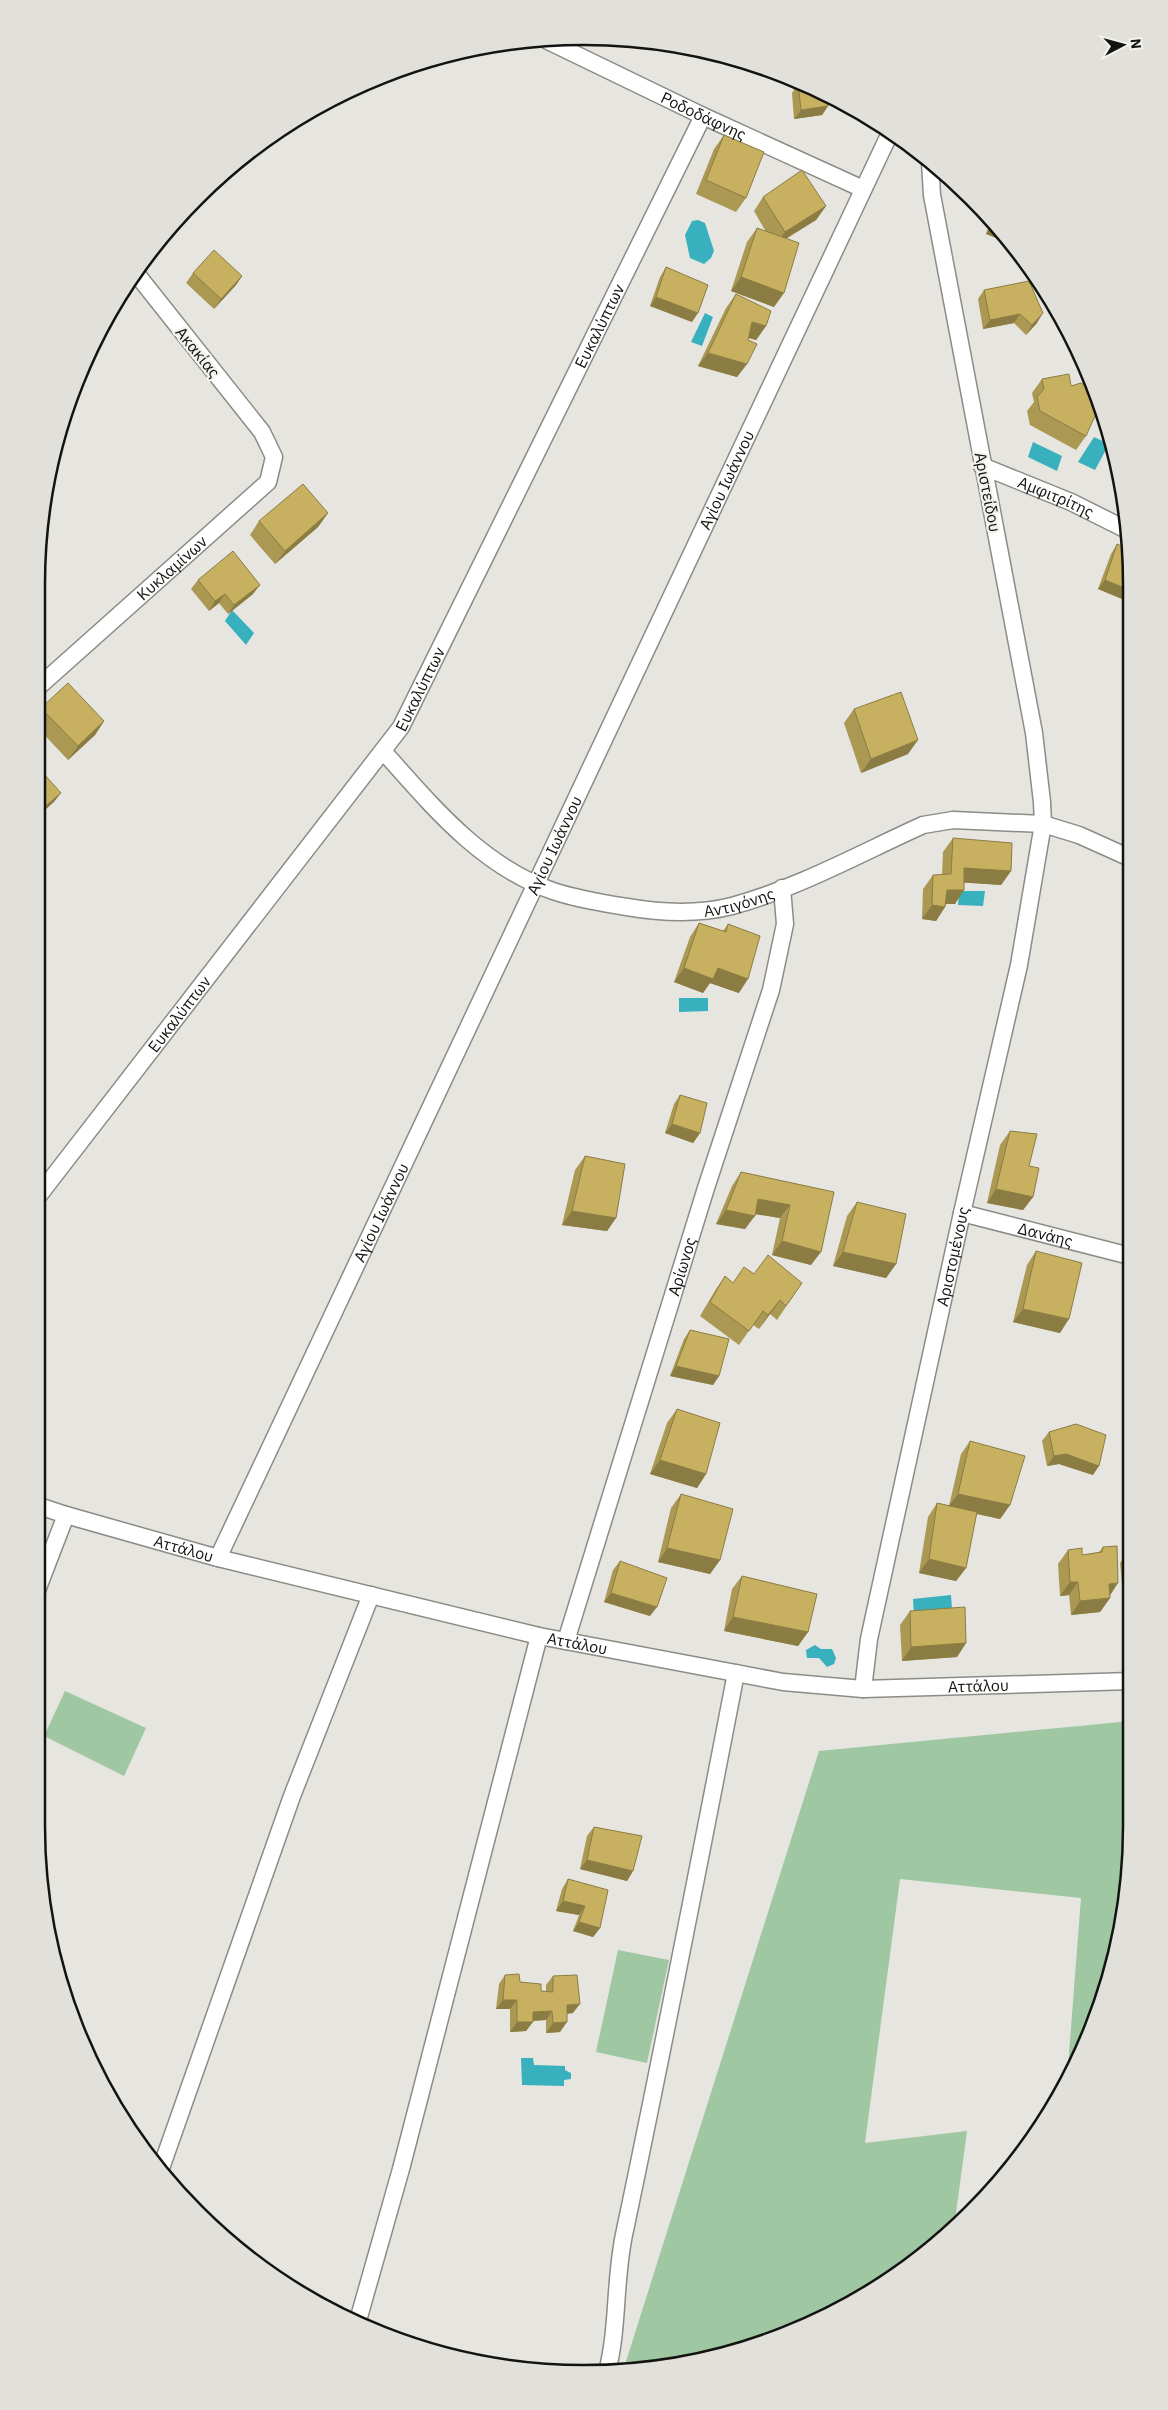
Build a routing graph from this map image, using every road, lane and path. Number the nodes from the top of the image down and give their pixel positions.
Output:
1 (558, 46) edge
2 (703, 116) junction
3 (887, 139) edge
4 (931, 172) edge
5 (863, 189) junction
6 (140, 279) edge
7 (262, 432) joint
8 (982, 466) junction
9 (1119, 526) edge
10 (45, 677) edge
11 (383, 751) junction
12 (1043, 824) junction
13 (1123, 855) edge
14 (537, 885) junction
15 (782, 888) junction
16 (45, 1187) edge
17 (962, 1213) junction
18 (1123, 1254) edge
19 (45, 1508) edge
20 (66, 1515) junction
21 (218, 1558) junction
22 (45, 1570) edge
23 (371, 1595) junction
24 (539, 1636) junction
25 (566, 1641) junction
26 (736, 1673) junction
27 (1123, 1681) edge
28 (863, 1689) junction
29 (163, 2162) edge
30 (359, 2315) edge
31 (608, 2364) edge

1 - 2 street, Ροδοδάφνης
2 - 5 street, Ροδοδάφνης
2 - 11 street, Ευκαλύπτων
3 - 5 street, Αγίου Ιωάννου
4 - 8 street, Αριστείδου
5 - 14 street, Αγίου Ιωάννου
6 - 7 street, Ακακίας
7 - 10 street, Κυκλαμίνων
8 - 9 street, Αμφιτρίτης
8 - 12 street, Αριστείδου
11 - 14 street, Αντιγόνης
11 - 16 street, Ευκαλύπτων
12 - 13 street, Αντιγόνης
12 - 15 street, Αντιγόνης
12 - 17 street, Αριστομένους
14 - 15 street, Αντιγόνης
14 - 21 street, Αγίου Ιωάννου
15 - 25 street, Αρίωνος
17 - 18 street, Δανάης
17 - 28 street, Αριστομένους
19 - 20 street, Αττάλου
20 - 21 street, Αττάλου
20 - 22 street
21 - 23 street, Αττάλου
23 - 24 street, Αττάλου
23 - 29 street
24 - 25 street, Αττάλου
24 - 30 street
25 - 26 street, Αττάλου
26 - 28 street, Αττάλου
26 - 31 street
27 - 28 street, Αττάλου

